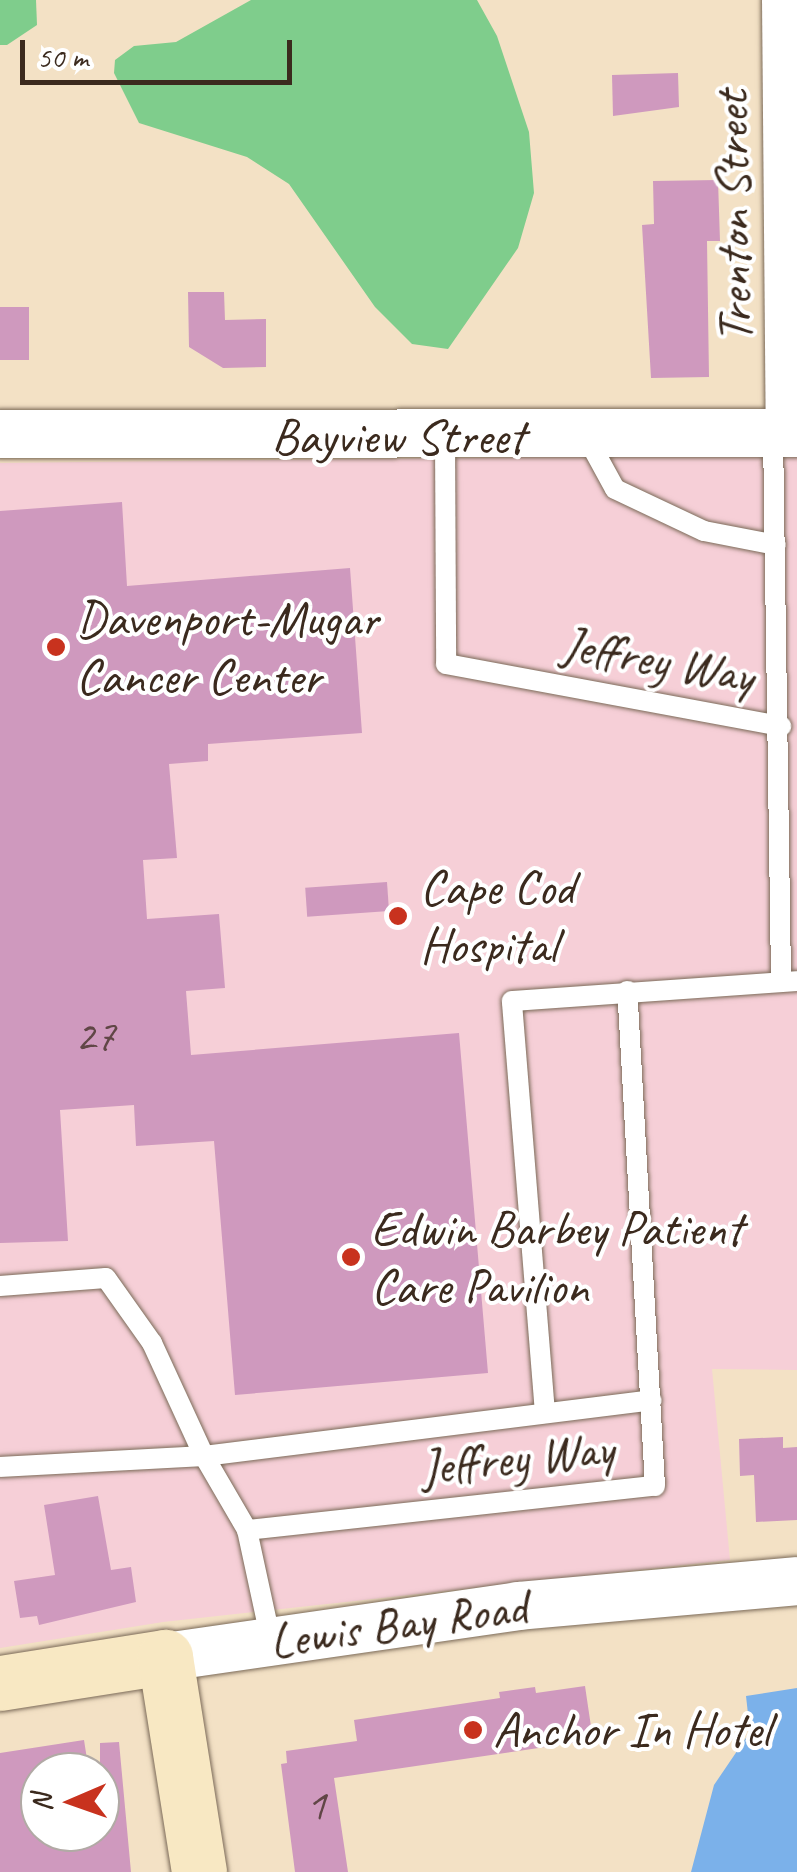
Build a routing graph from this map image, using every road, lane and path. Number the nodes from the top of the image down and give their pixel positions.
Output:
1 (781, 0) edge
2 (785, 432) edge
3 (0, 434) edge
4 (586, 436) junction
5 (446, 438) junction
6 (776, 545) junction
7 (781, 726) junction
8 (789, 981) edge
9 (627, 991) junction
10 (0, 1286) edge
11 (652, 1400) junction
12 (545, 1413) junction
13 (204, 1456) junction
14 (0, 1466) edge
15 (247, 1530) junction
16 (797, 1581) edge
17 (271, 1641) junction
18 (164, 1657) junction
19 (0, 1683) edge
20 (199, 1872) edge

1 - 2 street, Trenton Street
2 - 4 street, Bayview Street
2 - 6 lane
3 - 5 street, Bayview Street
4 - 5 street, Bayview Street
4 - 6 lane
5 - 7 lane, Jeffrey Way
6 - 7 lane
7 - 8 lane, Jeffrey Way
8 - 9 lane
9 - 11 lane, Jeffrey Way
9 - 12 lane
10 - 13 lane
11 - 12 lane
11 - 15 lane, Jeffrey Way
12 - 13 lane
13 - 14 lane
13 - 15 lane
15 - 17 lane
16 - 17 street, Lewis Bay Road
17 - 18 street, Lewis Bay Road
18 - 19 main road, Lewis Bay Road
18 - 20 main road

